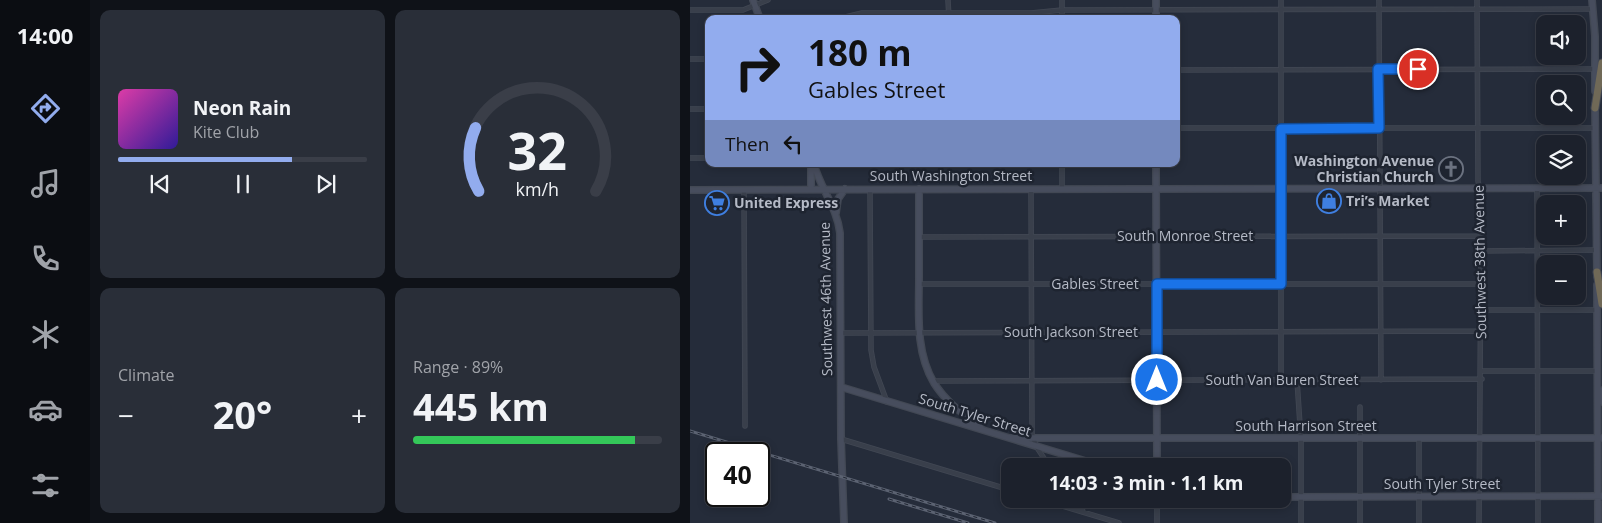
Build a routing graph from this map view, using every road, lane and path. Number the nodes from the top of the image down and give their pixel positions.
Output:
1 (768, 0) edge
2 (948, 0) edge
3 (1062, 0) edge
4 (1156, 0) edge
5 (1281, 0) edge
6 (1378, 0) edge
7 (1477, 0) edge
8 (1592, 0) edge
9 (754, 3) edge
10 (1593, 9) junction
11 (690, 10) edge
12 (1062, 10) junction
13 (1156, 10) junction
14 (1281, 10) junction
15 (1379, 10) junction
16 (1477, 10) junction
17 (948, 13) junction
18 (758, 15) edge
19 (854, 15) edge
20 (1062, 15) edge
21 (1156, 15) edge
22 (705, 59) edge
23 (690, 60) edge
24 (1602, 63) edge
25 (1281, 69) junction
26 (1378, 69) junction
27 (1477, 69) junction
28 (1595, 69) junction
29 (1180, 70) edge
30 (1595, 108) junction
31 (690, 109) edge
32 (705, 109) edge
33 (1180, 128) edge
34 (1379, 128) junction
35 (1478, 128) junction
36 (1596, 128) junction
37 (1281, 129) junction
38 (690, 158) edge
39 (705, 158) edge
40 (813, 167) edge
41 (814, 167) edge
42 (1062, 167) edge
43 (1156, 167) edge
44 (1596, 168) junction
45 (1602, 176) edge
46 (1156, 188) junction
47 (1281, 188) junction
48 (1380, 188) junction
49 (1479, 188) junction
50 (1537, 188) junction
51 (1599, 188) edge
52 (744, 189) junction
53 (812, 189) junction
54 (823, 189) junction
55 (845, 189) junction
56 (870, 189) junction
57 (919, 189) junction
58 (1031, 189) junction
59 (1062, 189) junction
60 (690, 190) edge
61 (1602, 198) edge
62 (1596, 206) junction
63 (836, 213) junction
64 (1032, 236) junction
65 (1156, 236) junction
66 (1281, 236) junction
67 (1381, 236) junction
68 (1481, 236) junction
69 (919, 237) junction
70 (1481, 250) junction
71 (1537, 250) junction
72 (1596, 250) junction
73 (1596, 272) joint
74 (919, 284) junction
75 (1032, 284) junction
76 (1157, 284) junction
77 (1281, 284) junction
78 (1381, 284) junction
79 (1481, 284) junction
80 (1599, 307) edge
81 (1481, 310) junction
82 (1537, 310) junction
83 (1481, 331) junction
84 (1032, 332) junction
85 (1157, 332) junction
86 (1281, 332) junction
87 (1381, 332) junction
88 (840, 333) junction
89 (870, 333) junction
90 (920, 333) junction
91 (1538, 370) junction
92 (1482, 371) junction
93 (1597, 371) junction
94 (1482, 379) junction
95 (1032, 380) junction
96 (1157, 380) junction
97 (1281, 380) junction
98 (1297, 380) junction
99 (1381, 380) junction
100 (933, 381) junction
101 (841, 387) junction
102 (887, 402) junction
103 (1600, 405) edge
104 (1360, 407) dead end
105 (745, 426) dead end
106 (984, 431) junction
107 (1157, 437) junction
108 (1010, 438) junction
109 (1033, 438) junction
110 (1538, 438) junction
111 (1599, 438) edge
112 (841, 439) junction
113 (1360, 439) junction
114 (1419, 439) junction
115 (1478, 439) junction
116 (1300, 440) junction
117 (1036, 446) junction
118 (1043, 458) edge
119 (1076, 458) edge
120 (1157, 458) edge
121 (1001, 487) edge
122 (1360, 496) junction
123 (1419, 496) junction
124 (1479, 496) junction
125 (1538, 496) junction
126 (1600, 496) edge
127 (1291, 497) edge
128 (1301, 497) junction
129 (1069, 508) edge
130 (1082, 508) edge
131 (1157, 508) edge
132 (1083, 512) junction
133 (844, 523) edge
134 (1119, 523) edge
135 (1157, 523) edge
136 (1301, 523) edge
137 (1360, 523) edge
138 (1419, 523) edge
139 (1479, 523) edge
140 (1538, 523) edge
141 (1598, 523) edge

1 - 9 street
2 - 17 street
3 - 12 street
4 - 13 main road
5 - 14 street
6 - 15 street
7 - 16 street, Southwest 38th Avenue
8 - 10 main road
9 - 11 street
9 - 18 main road
10 - 16 street
10 - 28 main road
12 - 13 street
12 - 17 street
12 - 20 street
13 - 14 street
13 - 21 main road
14 - 15 street
14 - 25 street
15 - 16 street
15 - 26 street
16 - 27 street, Southwest 38th Avenue
17 - 19 street
22 - 23 street
24 - 30 highway
25 - 26 street
25 - 29 street
25 - 37 street
26 - 27 street
26 - 34 street
27 - 28 street
27 - 35 street, Southwest 38th Avenue
28 - 30 main road
30 - 36 main road
31 - 32 street
33 - 37 street
34 - 35 street
34 - 37 street
34 - 48 street
35 - 36 street
35 - 49 street, Southwest 38th Avenue
36 - 44 main road
37 - 47 street
38 - 39 street
40 - 53 main road
41 - 54 main road, Southwest 46th Avenue
42 - 59 street
43 - 46 main road
44 - 45 main road
44 - 51 main road
46 - 47 main road, South Washington Street
46 - 59 main road, South Washington Street
46 - 65 main road
47 - 48 main road, South Washington Street
47 - 66 street
48 - 49 main road, South Washington Street
48 - 67 street
49 - 50 main road, South Washington Street
49 - 68 street, Southwest 38th Avenue
50 - 51 main road, South Washington Street
50 - 71 street
51 - 62 main road
52 - 53 main road, South Washington Street
52 - 60 main road, South Washington Street
52 - 105 street
53 - 54 main road, South Washington Street
54 - 55 main road, South Washington Street
54 - 63 main road, Southwest 46th Avenue
55 - 56 main road, South Washington Street
55 - 63 main road
56 - 57 main road, South Washington Street
56 - 89 street
57 - 58 main road, South Washington Street
57 - 69 main road
58 - 59 main road, South Washington Street
58 - 64 street
61 - 62 main road
62 - 72 main road
63 - 88 main road, Southwest 46th Avenue
64 - 65 street, South Monroe Street
64 - 69 street, South Monroe Street
64 - 75 street
65 - 66 street, South Monroe Street
65 - 76 main road
66 - 67 street, South Monroe Street
66 - 77 street
67 - 68 street, South Monroe Street
67 - 78 street
68 - 70 street, Southwest 38th Avenue
69 - 74 main road
70 - 71 street
70 - 79 street, Southwest 38th Avenue
71 - 72 street
71 - 82 street
72 - 73 main road
73 - 80 highway
74 - 75 street, Gables Street
74 - 90 main road
75 - 76 street, Gables Street
75 - 84 street
76 - 77 street, Gables Street
76 - 85 main road
77 - 78 street, Gables Street
77 - 86 street
78 - 79 street, Gables Street
78 - 87 street
79 - 81 street, Southwest 38th Avenue
80 - 82 street
80 - 93 main road
81 - 82 street
81 - 83 street, Southwest 38th Avenue
82 - 91 street
83 - 87 street, South Jackson Street
83 - 92 street, Southwest 38th Avenue
84 - 85 street, South Jackson Street
84 - 90 street, South Jackson Street
84 - 95 street
85 - 86 street, South Jackson Street
85 - 96 main road
86 - 87 street, South Jackson Street
86 - 97 street
87 - 99 street
88 - 89 street, South Jackson Street
88 - 101 main road, Southwest 46th Avenue
89 - 90 street, South Jackson Street
89 - 102 street
90 - 100 main road
91 - 92 street
91 - 93 street
91 - 110 street
92 - 94 street, Southwest 38th Avenue
93 - 103 main road
94 - 99 street, South Van Buren Street
94 - 115 street, Southwest 38th Avenue
95 - 96 street, South Van Buren Street
95 - 100 street, South Van Buren Street
95 - 109 street
96 - 97 street, South Van Buren Street
96 - 107 main road
97 - 98 street, South Van Buren Street
98 - 99 street, South Van Buren Street
98 - 116 street
100 - 106 main road
101 - 102 main road, South Tyler Street
101 - 112 main road, Southwest 46th Avenue
102 - 106 main road, South Tyler Street
103 - 111 main road
104 - 113 street
106 - 108 main road, South Tyler Street
107 - 109 main road, South Harrison Street
107 - 116 main road, South Harrison Street
107 - 120 main road
108 - 109 main road, South Harrison Street
108 - 117 main road, South Tyler Street
109 - 117 street
110 - 111 main road, South Harrison Street
110 - 115 main road, South Harrison Street
110 - 125 street
111 - 126 main road
112 - 121 street
112 - 133 main road, Southwest 46th Avenue
113 - 114 main road, South Harrison Street
113 - 116 main road, South Harrison Street
113 - 122 street
114 - 115 main road, South Harrison Street
114 - 123 street
115 - 124 street, Southwest 38th Avenue
116 - 128 street
117 - 118 street
117 - 119 main road, South Tyler Street
122 - 123 main road, South Tyler Street
122 - 128 main road, South Tyler Street
122 - 137 street
123 - 124 main road, South Tyler Street
123 - 138 street
124 - 125 main road, South Tyler Street
124 - 139 street, Southwest 38th Avenue
125 - 126 main road, South Tyler Street
125 - 140 street
126 - 141 main road
127 - 128 main road, South Tyler Street
128 - 136 street
129 - 132 street
130 - 132 street
131 - 135 street
132 - 134 street

